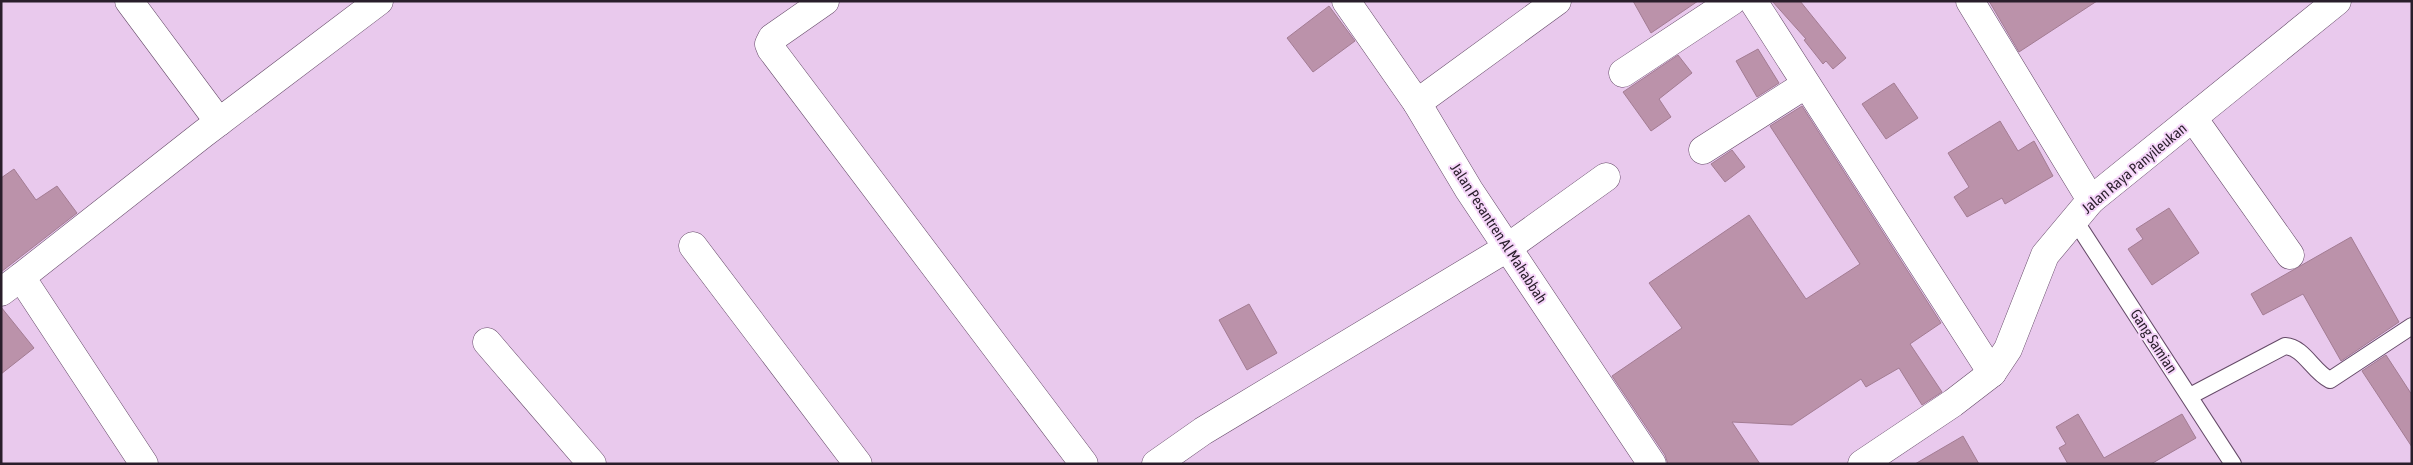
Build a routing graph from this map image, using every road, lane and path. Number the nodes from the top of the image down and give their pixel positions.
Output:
1 (129, 1) edge
2 (379, 1) edge
3 (825, 1) edge
4 (1346, 1) edge
5 (1557, 1) edge
6 (1732, 1) edge
7 (1753, 1) edge
8 (1970, 1) edge
9 (2337, 1) edge
10 (1623, 73) dead end
11 (1805, 85) junction
12 (1417, 104) junction
13 (2193, 118) junction
14 (219, 122) junction
15 (1703, 150) dead end
16 (1606, 177) dead end
17 (2082, 209) junction
18 (693, 246) dead end
19 (1507, 248) junction
20 (2290, 255) dead end
21 (11, 285) edge
22 (2412, 326) edge
23 (487, 342) dead end
24 (1992, 373) junction
25 (2190, 396) junction
26 (144, 464) edge
27 (592, 464) edge
28 (858, 464) edge
29 (1084, 464) edge
30 (1156, 464) edge
31 (1652, 464) edge
32 (1862, 464) edge
33 (2233, 464) edge

1 - 14 street
2 - 14 street
3 - 29 street
4 - 12 street, Jalan Pesantren Al Mahabbah
5 - 12 street
6 - 10 street
7 - 11 street
8 - 17 street
9 - 13 street, Jalan Raya Panyileukan
11 - 15 street
11 - 24 street
12 - 19 street, Jalan Pesantren Al Mahabbah
13 - 17 street, Jalan Raya Panyileukan
13 - 20 street
14 - 21 street
16 - 19 street
17 - 24 street, Jalan Raya Panyileukan
17 - 25 lane, Gang Samian
18 - 28 street
19 - 30 street
19 - 31 street, Jalan Pesantren Al Mahabbah
21 - 26 street
22 - 25 lane
23 - 27 street
24 - 32 street, Jalan Raya Panyileukan
25 - 33 lane, Gang Samian

